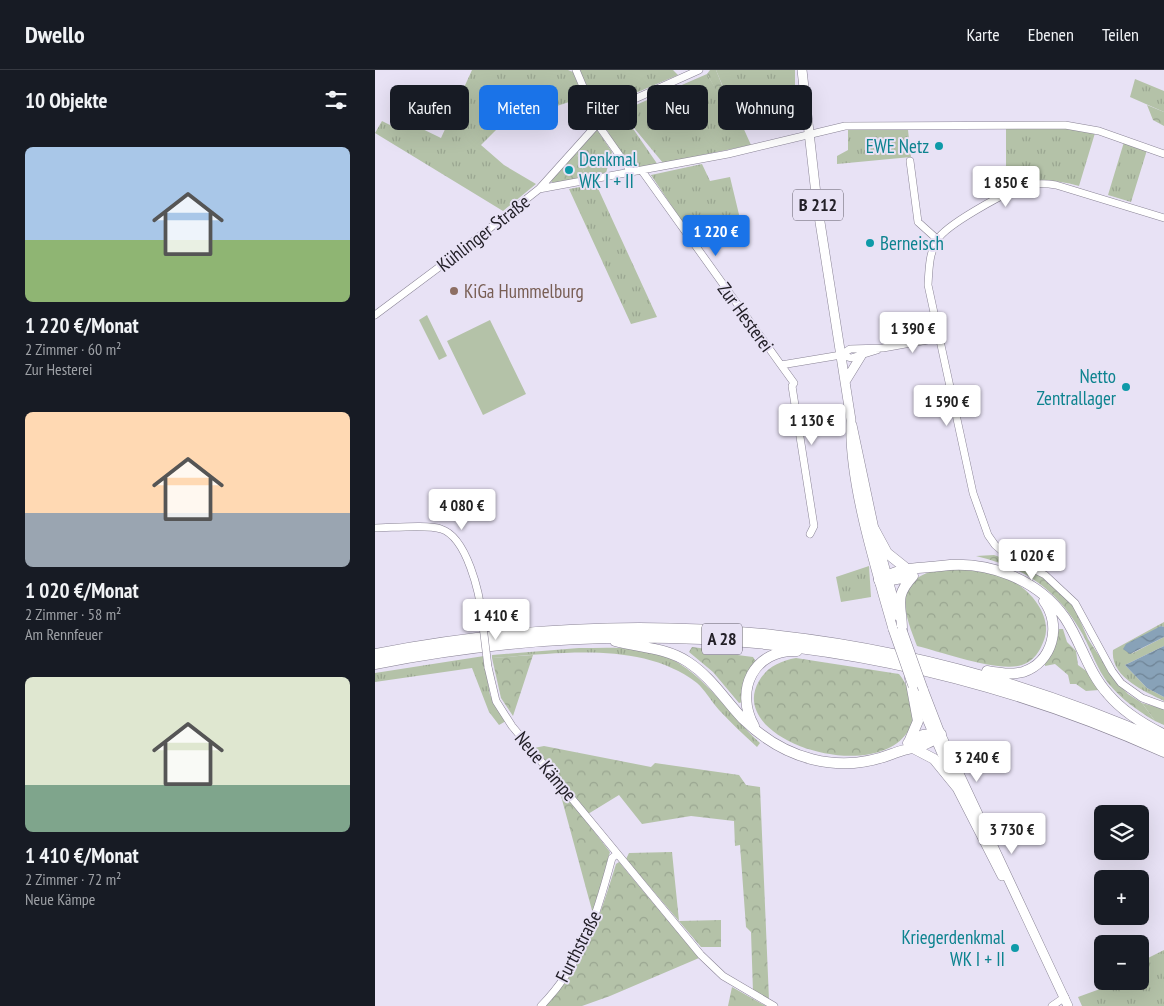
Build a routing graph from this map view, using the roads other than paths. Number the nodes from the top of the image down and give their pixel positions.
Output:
1 (576, 70) edge
2 (699, 70) edge
3 (802, 70) edge
4 (582, 85) edge
5 (637, 98) edge
6 (591, 130) edge
7 (603, 130) edge
8 (809, 136) junction
9 (1164, 154) edge
10 (910, 161) dead end
11 (642, 171) junction
12 (632, 173) junction
13 (539, 189) junction
14 (1164, 218) edge
15 (938, 240) junction
16 (375, 315) edge
17 (939, 338) junction
18 (883, 348) junction
19 (841, 355) junction
20 (861, 356) junction
21 (781, 364) junction
22 (845, 382) junction
23 (851, 420) junction
24 (375, 528) edge
25 (875, 529) junction
26 (810, 534) dead end
27 (910, 572) junction
28 (883, 579) junction
29 (1029, 585) junction
30 (898, 630) junction
31 (603, 637) junction
32 (375, 654) edge
33 (841, 654) junction
34 (375, 664) edge
35 (959, 668) junction
36 (911, 683) junction
37 (1164, 706) edge
38 (757, 731) junction
39 (937, 735) junction
40 (1164, 735) edge
41 (1164, 742) edge
42 (911, 745) junction
43 (1164, 752) edge
44 (948, 758) junction
45 (956, 786) junction
46 (617, 854) junction
47 (1019, 902) junction
48 (1067, 1002) edge
49 (541, 1006) edge
50 (774, 1006) edge
51 (1052, 1006) edge

1 - 4 street
2 - 5 street
3 - 8 main road, B 212
6 - 13 street
7 - 12 street
8 - 9 street, Kühlinger Straße
8 - 11 street, Kühlinger Straße
8 - 19 main road, B 212
10 - 15 street
11 - 12 street, Kühlinger Straße
11 - 21 street, Zur Hesterei
12 - 13 street, Kühlinger Straße
13 - 16 street, Kühlinger Straße
14 - 15 street
15 - 17 street
17 - 18 street
17 - 37 street
18 - 19 street
18 - 20 street
19 - 20 street
19 - 21 street, Zur Hesterei
19 - 22 main road, B 212
20 - 22 main road
21 - 26 street, Zur Hesterei
22 - 23 main road, B 212
23 - 25 main road, B 212
23 - 28 main road, B 212
24 - 46 street, Neue Kämpe, bridge
25 - 27 highway
25 - 28 main road, B 212
27 - 28 highway
27 - 29 highway
27 - 30 highway
28 - 30 main road, B 212
29 - 35 highway
29 - 40 highway
30 - 36 main road, B 212, bridge
30 - 39 main road, B 212, bridge
31 - 33 highway, A 28
31 - 34 highway, A 28
31 - 38 highway
32 - 35 highway, A 28
33 - 38 highway
33 - 43 highway, A 28
35 - 41 highway, A 28
36 - 39 main road, B 212
36 - 42 highway
38 - 42 highway
39 - 42 highway
39 - 44 main road, B 212
42 - 45 highway
44 - 45 main road
44 - 47 main road
45 - 47 main road
46 - 49 street, Furthstraße
46 - 50 street, Neue Kämpe
47 - 48 main road
48 - 51 street

